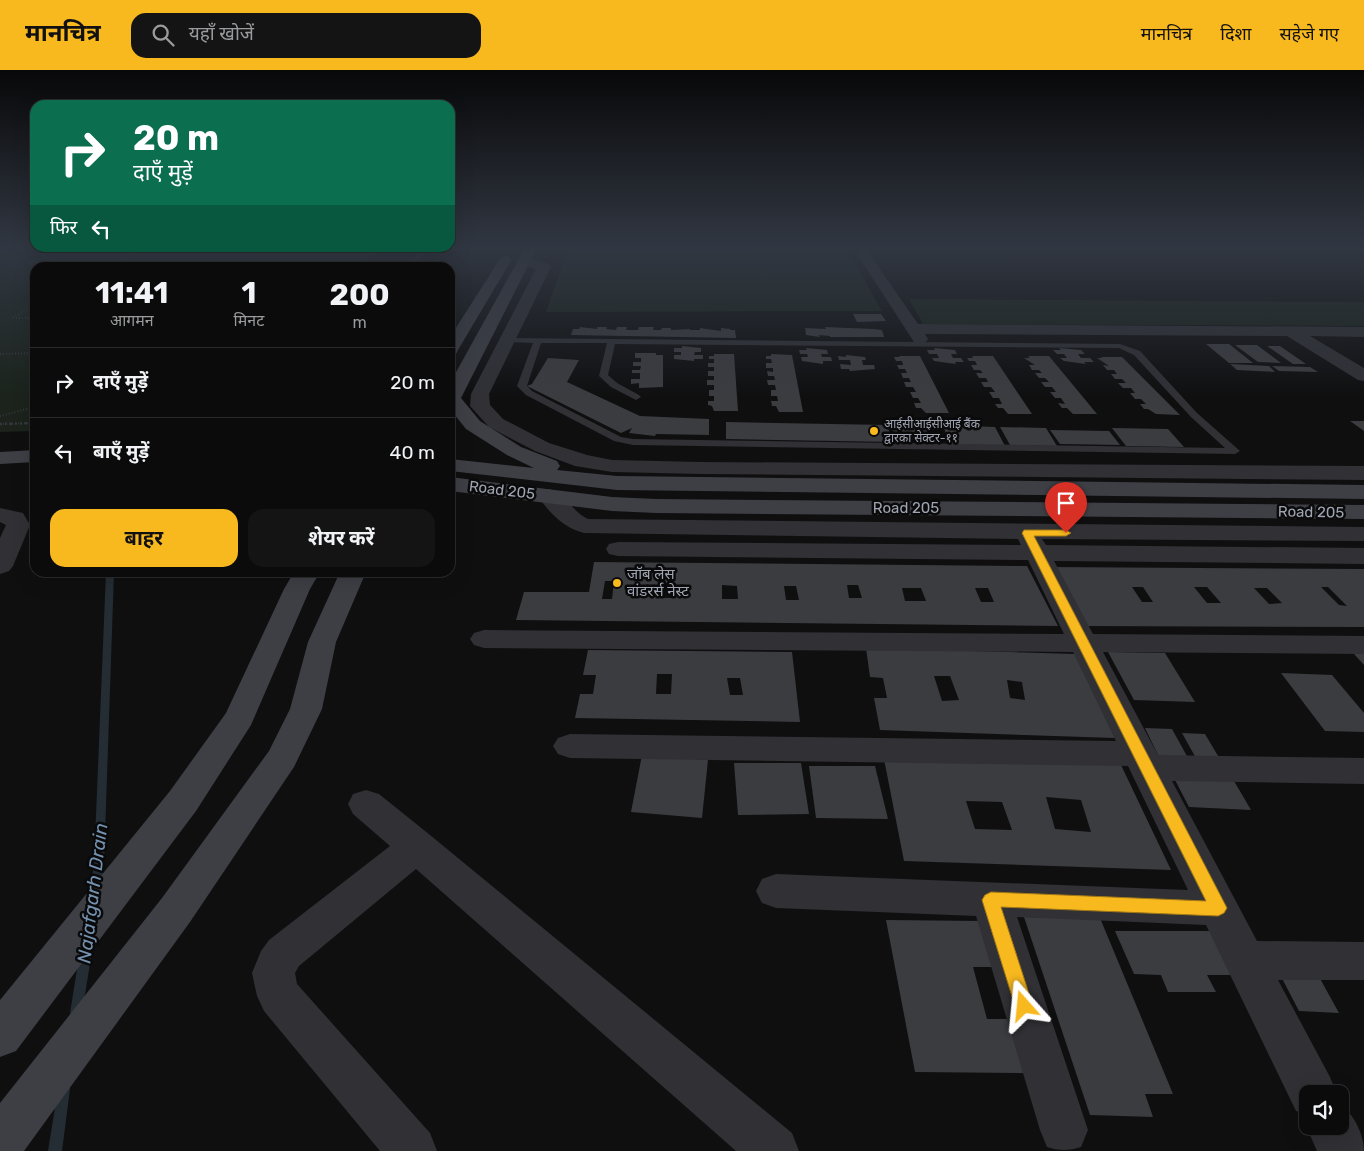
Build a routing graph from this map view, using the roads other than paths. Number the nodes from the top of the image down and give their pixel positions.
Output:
1 (483, 296) edge
2 (505, 296) edge
3 (529, 296) edge
4 (892, 296) edge
5 (1290, 332) junction
6 (1364, 332) edge
7 (920, 338) junction
8 (507, 340) junction
9 (538, 341) junction
10 (612, 341) junction
11 (455, 342) edge
12 (1359, 371) edge
13 (455, 390) edge
14 (636, 397) dead end
15 (455, 405) edge
16 (1235, 451) junction
17 (30, 456) edge
18 (0, 458) edge
19 (701, 463) junction
20 (455, 466) edge
21 (1260, 472) junction
22 (1364, 472) edge
23 (30, 473) edge
24 (0, 474) edge
25 (617, 483) junction
26 (455, 485) edge
27 (517, 492) junction
28 (1274, 492) junction
29 (1364, 492) edge
30 (549, 496) junction
31 (455, 502) edge
32 (1364, 512) edge
33 (0, 515) edge
34 (1364, 534) edge
35 (1032, 543) junction
36 (618, 549) dead end
37 (1364, 556) edge
38 (0, 566) edge
39 (353, 577) edge
40 (301, 578) edge
41 (484, 639) dead end
42 (1083, 643) junction
43 (1364, 645) edge
44 (570, 746) dead end
45 (1143, 761) junction
46 (1364, 771) edge
47 (366, 804) dead end
48 (417, 846) junction
49 (776, 891) dead end
50 (991, 900) junction
51 (1218, 908) junction
52 (1245, 960) junction
53 (1364, 961) edge
54 (0, 1035) edge
55 (1308, 1085) edge
56 (1064, 1130) dead end
57 (1334, 1135) edge
58 (0, 1143) edge
59 (412, 1151) edge
60 (774, 1151) edge
61 (1342, 1151) edge

1 - 11 main road
2 - 13 main road
3 - 8 street
4 - 7 street
5 - 6 street
5 - 7 street
5 - 12 street
7 - 10 lane
7 - 16 lane
8 - 9 lane
8 - 19 street
9 - 10 lane
9 - 19 lane
10 - 14 lane
15 - 25 main road
16 - 19 lane
16 - 21 street
17 - 18 main road
19 - 21 street
19 - 25 main road, Road 205
19 - 28 main road, Road 205
20 - 25 main road, Road 205
21 - 22 street
21 - 28 street
23 - 24 main road
26 - 27 main road, Road 205
27 - 30 main road, Road 205
27 - 31 main road
28 - 29 main road, Road 205
30 - 32 main road, Road 205
30 - 35 street
33 - 38 street
34 - 35 street
35 - 36 street
35 - 37 street
35 - 42 street
39 - 58 main road
40 - 54 main road
41 - 42 street
42 - 43 street
42 - 45 street
44 - 45 street
45 - 46 street
45 - 51 street
47 - 48 street
48 - 59 street
48 - 60 street
49 - 50 street
50 - 51 street
50 - 56 street
51 - 52 street
52 - 53 street
52 - 55 street
57 - 61 street

